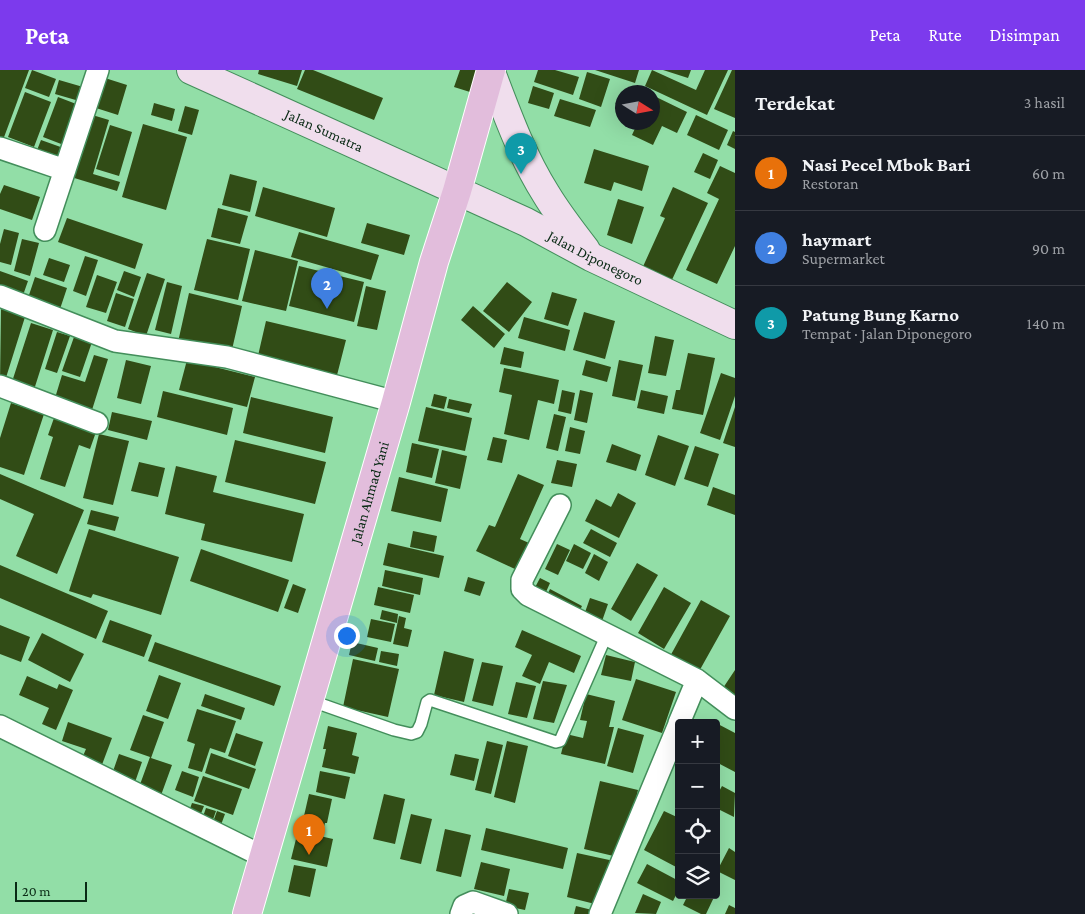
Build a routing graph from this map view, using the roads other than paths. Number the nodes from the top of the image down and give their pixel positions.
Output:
1 (98, 70) edge
2 (191, 70) edge
3 (491, 71) edge
4 (0, 148) edge
5 (65, 170) junction
6 (457, 191) junction
7 (45, 230) dead end
8 (591, 257) junction
9 (0, 296) edge
10 (735, 325) edge
11 (0, 386) edge
12 (396, 402) junction
13 (97, 423) dead end
14 (560, 506) dead end
15 (607, 634) junction
16 (697, 680) junction
17 (309, 700) junction
18 (735, 708) edge
19 (681, 719) edge
20 (0, 726) edge
21 (675, 734) edge
22 (264, 857) junction
23 (247, 914) edge
24 (461, 914) edge
25 (507, 914) edge
26 (600, 914) edge

1 - 5 street
2 - 6 main road, Jalan Sumatra
3 - 6 main road, Jalan Ahmad Yani
3 - 8 main road
4 - 5 street
5 - 7 street
6 - 8 main road, Jalan Diponegoro
6 - 12 main road, Jalan Ahmad Yani
8 - 10 main road, Jalan Diponegoro
9 - 12 street
11 - 13 street
12 - 17 main road, Jalan Ahmad Yani
14 - 15 street
15 - 16 street
15 - 17 lane
16 - 18 street
16 - 19 street
17 - 22 main road, Jalan Ahmad Yani
20 - 22 street
21 - 26 street
22 - 23 main road, Jalan Ahmad Yani
24 - 25 street

